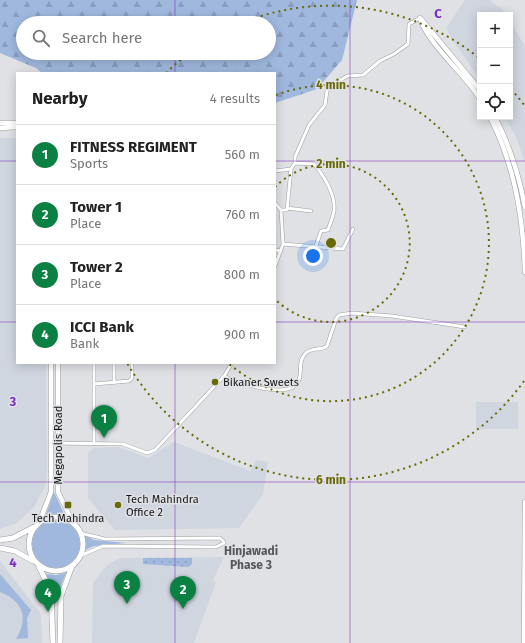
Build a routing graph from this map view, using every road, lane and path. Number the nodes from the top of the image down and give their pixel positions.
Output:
1 (420, 18) joint
2 (477, 89) edge
3 (491, 120) edge
4 (496, 120) edge
5 (0, 123) edge
6 (16, 123) edge
7 (16, 127) edge
8 (0, 128) edge
9 (295, 163) junction
10 (291, 169) junction
11 (276, 170) edge
12 (276, 203) edge
13 (525, 207) edge
14 (287, 208) junction
15 (281, 210) junction
16 (311, 211) dead end
17 (354, 229) dead end
18 (283, 244) junction
19 (316, 246) junction
20 (276, 250) edge
21 (281, 251) junction
22 (276, 264) edge
23 (525, 272) edge
24 (465, 327) dead end
25 (51, 364) edge
26 (58, 364) edge
27 (94, 364) edge
28 (114, 364) edge
29 (132, 364) edge
30 (231, 364) edge
31 (224, 376) junction
32 (114, 383) junction
33 (94, 384) junction
34 (51, 443) junction
35 (58, 443) junction
36 (94, 443) junction
37 (525, 502) edge
38 (525, 507) edge
39 (39, 523) junction
40 (73, 523) junction
41 (35, 527) junction
42 (80, 533) junction
43 (0, 540) edge
44 (0, 548) edge
45 (80, 556) junction
46 (34, 561) junction
47 (38, 565) junction
48 (72, 566) junction
49 (53, 643) edge
50 (60, 643) edge
51 (524, 643) edge

1 - 2 main road
1 - 9 street
3 - 23 main road
4 - 13 main road
5 - 6 main road
7 - 8 main road
9 - 10 street
9 - 19 street
10 - 11 street
10 - 14 street
12 - 15 street
14 - 15 street
14 - 16 street
15 - 18 street
17 - 19 street
18 - 19 street
18 - 21 street
20 - 21 street
21 - 22 street
24 - 31 street
25 - 34 main road, Megapolis Road
26 - 35 main road, Megapolis Road
27 - 33 street
28 - 32 street
29 - 32 street
30 - 31 street
31 - 36 street
32 - 33 street
33 - 36 street
34 - 35 street
34 - 39 main road, Megapolis Road
35 - 36 street
35 - 40 main road, Megapolis Road
37 - 38 main road
38 - 51 main road
39 - 40 main road
39 - 41 main road
40 - 42 main road
41 - 43 main road
41 - 46 main road
42 - 45 main road
42 - 45 street
44 - 46 main road
45 - 48 main road
46 - 47 main road
47 - 48 main road
47 - 49 main road
48 - 50 main road

